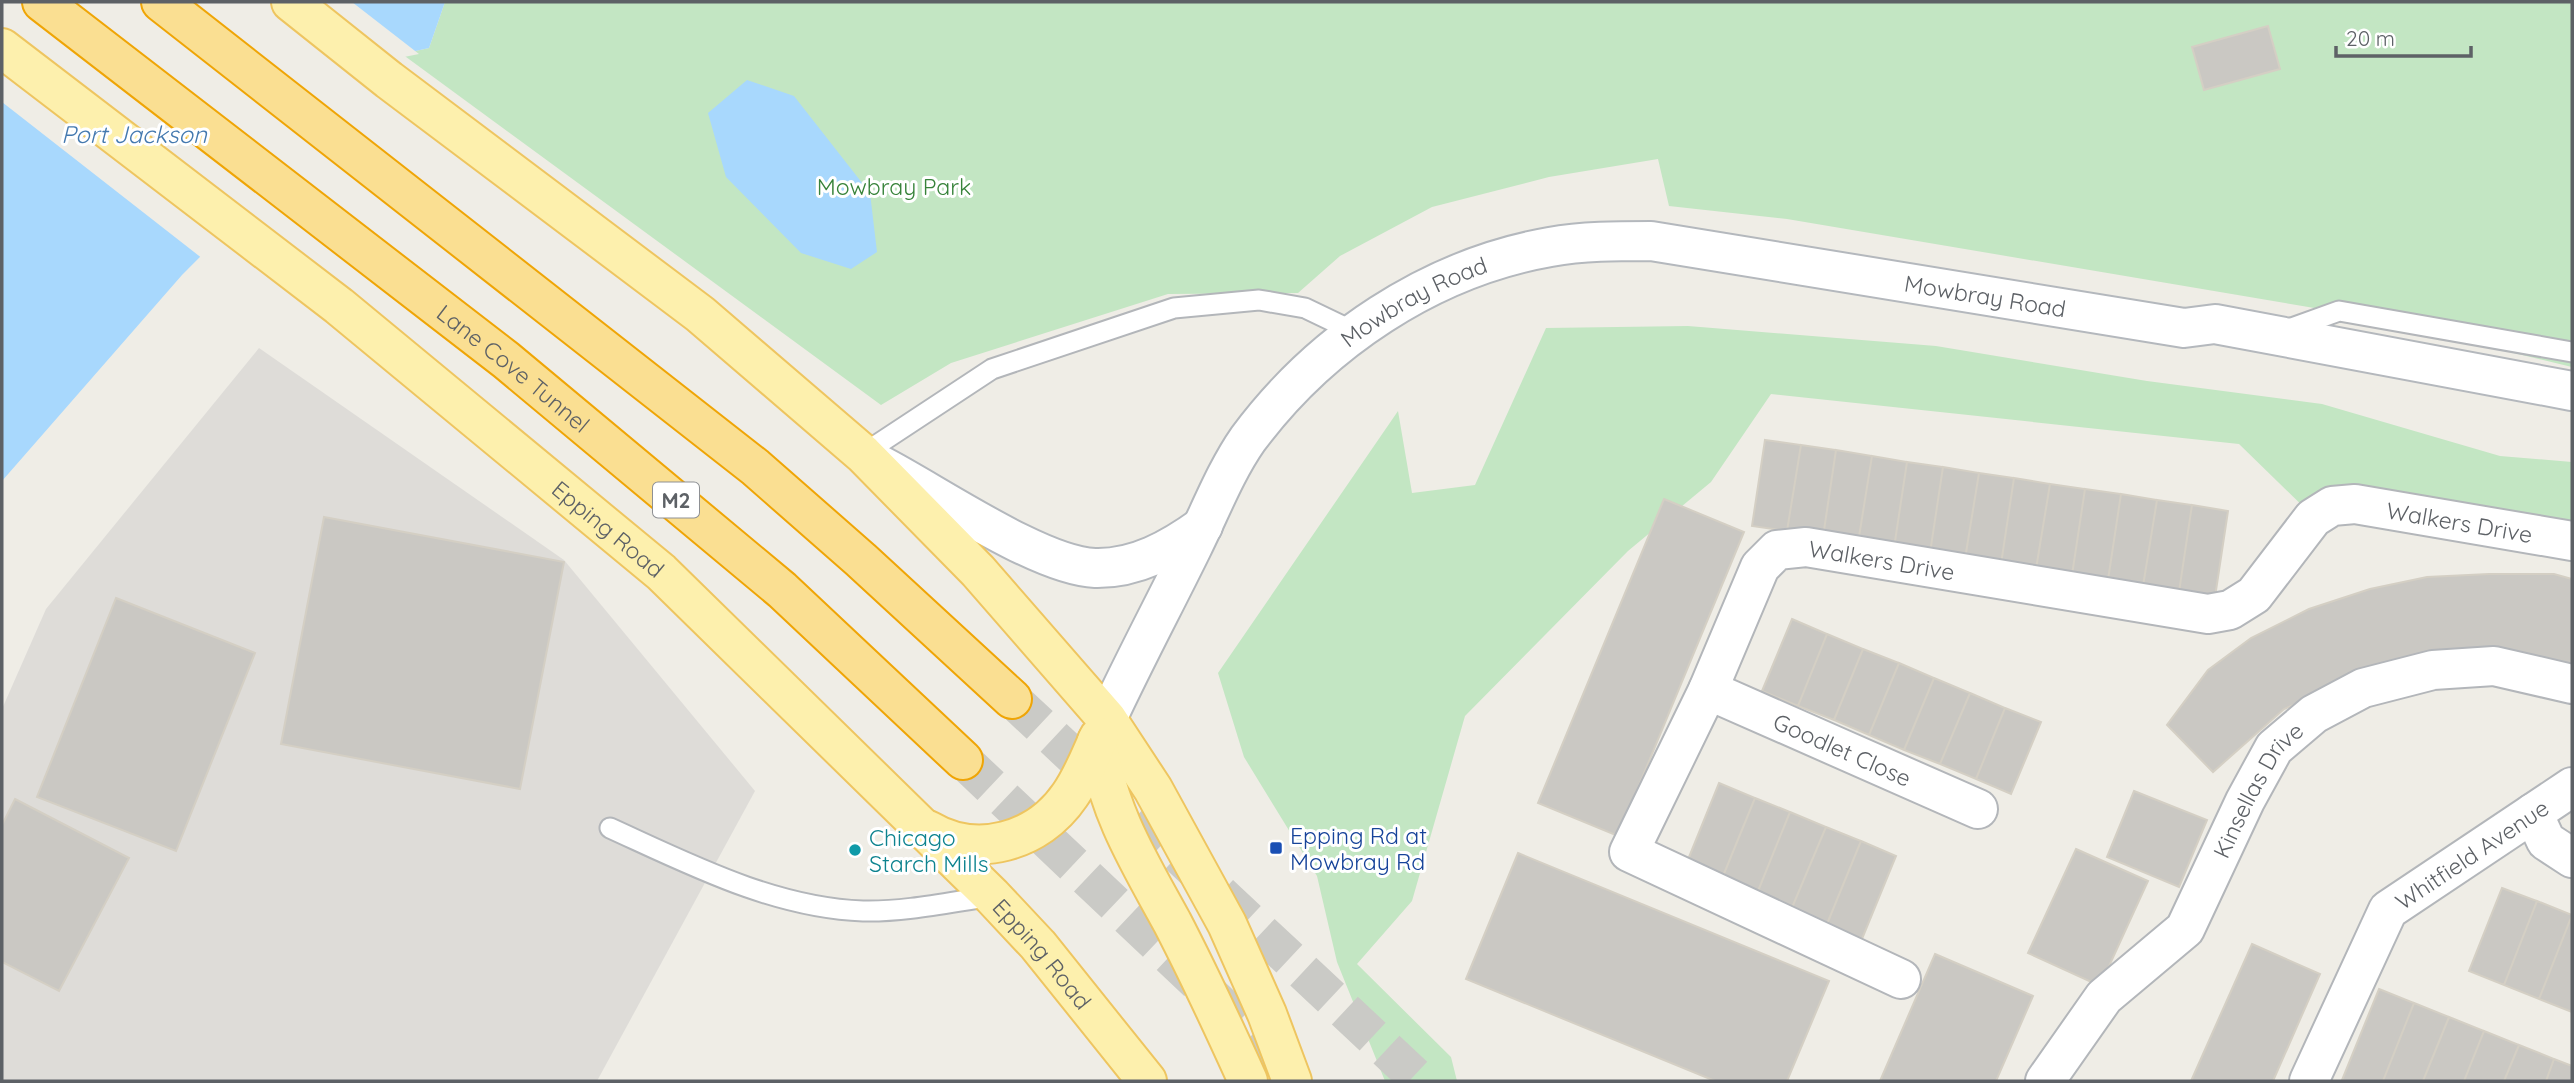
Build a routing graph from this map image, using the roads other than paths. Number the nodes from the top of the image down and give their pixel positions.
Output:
1 (42, 2) edge
2 (161, 2) edge
3 (291, 2) edge
4 (2, 48) edge
5 (2184, 328) junction
6 (1355, 331) junction
7 (2275, 334) junction
8 (2572, 352) edge
9 (2572, 391) edge
10 (2572, 417) edge
11 (866, 457) junction
12 (1203, 526) junction
13 (2572, 541) edge
14 (2572, 684) edge
15 (1708, 690) junction
16 (1012, 699) tunnel mouth
17 (1102, 730) junction
18 (963, 760) tunnel mouth
19 (2572, 787) edge
20 (1978, 808) dead end
21 (2533, 813) junction
22 (920, 826) junction
23 (610, 828) dead end
24 (2572, 858) edge
25 (992, 896) junction
26 (1901, 979) dead end
27 (1147, 1081) edge
28 (1248, 1081) edge
29 (1292, 1081) edge
30 (2045, 1081) edge
31 (2309, 1081) edge

1 - 18 highway, Lane Cove Tunnel / M2
2 - 16 highway
3 - 11 main road
4 - 22 main road, Epping Road
5 - 6 street, Mowbray Road
5 - 7 street, Mowbray Road
5 - 10 street, Mowbray Road
6 - 11 lane
6 - 12 street, Mowbray Road
7 - 8 lane
7 - 9 street, Mowbray Road
11 - 12 street
11 - 17 main road
12 - 17 street, Mowbray Road
13 - 15 street, Walkers Drive
14 - 30 street, Kinsellas Drive
15 - 20 street, Goodlet Close
15 - 26 street, Walkers Drive
17 - 22 main road, Mowbray Road
17 - 28 main road
17 - 29 main road
19 - 21 street, Whitfield Avenue
21 - 24 street
21 - 31 street, Whitfield Avenue
22 - 25 main road, Epping Road
23 - 25 lane
25 - 27 main road, Epping Road

